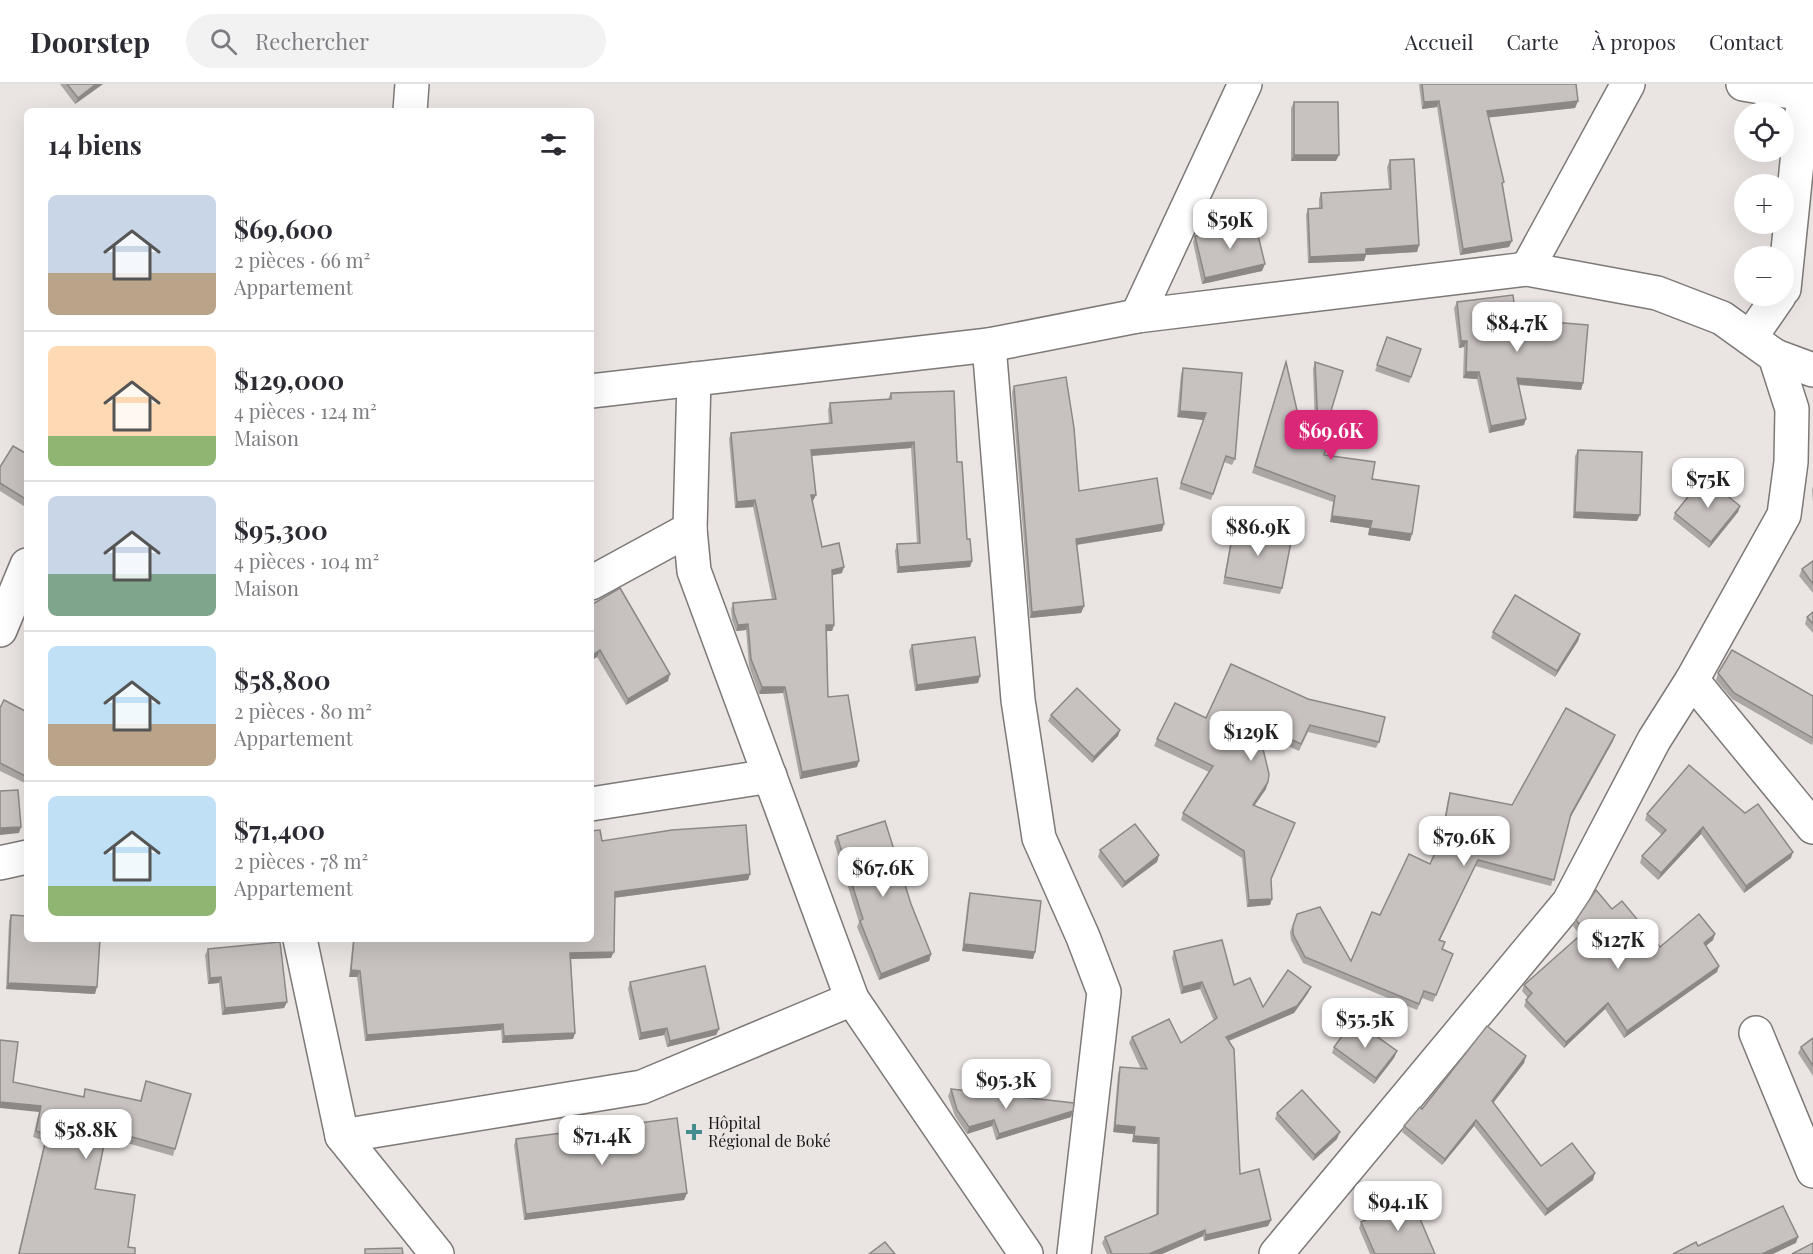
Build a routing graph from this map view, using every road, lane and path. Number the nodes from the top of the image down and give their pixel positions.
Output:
1 (412, 84) edge
2 (1245, 84) edge
3 (1628, 84) edge
4 (1743, 84) edge
5 (1804, 89) edge
6 (410, 108) edge
7 (1788, 246) edge
8 (1813, 259) edge
9 (1527, 269) junction
10 (1794, 279) edge
11 (1776, 306) edge
12 (1137, 316) junction
13 (989, 345) junction
14 (1762, 347) junction
15 (1813, 349) edge
16 (1813, 370) edge
17 (694, 379) junction
18 (594, 391) edge
19 (690, 530) junction
20 (24, 572) edge
21 (594, 581) edge
22 (0, 630) edge
23 (1692, 680) junction
24 (770, 776) junction
25 (594, 804) edge
26 (1813, 826) edge
27 (24, 858) edge
28 (0, 862) edge
29 (301, 942) edge
30 (852, 999) junction
31 (1756, 1033) dead end
32 (342, 1136) junction
33 (1813, 1171) edge
34 (437, 1254) edge
35 (1026, 1254) edge
36 (1074, 1254) edge
37 (1276, 1254) edge

1 - 6 street
2 - 12 street
3 - 9 street
4 - 5 street
5 - 7 street
8 - 10 street
9 - 12 street
9 - 14 street
11 - 14 street
12 - 13 street
13 - 17 street
13 - 36 street
14 - 15 street
14 - 16 street
14 - 23 street
17 - 18 street
17 - 19 street
19 - 21 street
19 - 24 street
20 - 22 street
23 - 26 street
23 - 37 street
24 - 25 street
24 - 30 street
27 - 28 street
29 - 32 street
30 - 32 street
30 - 35 street
31 - 33 street
32 - 34 street

